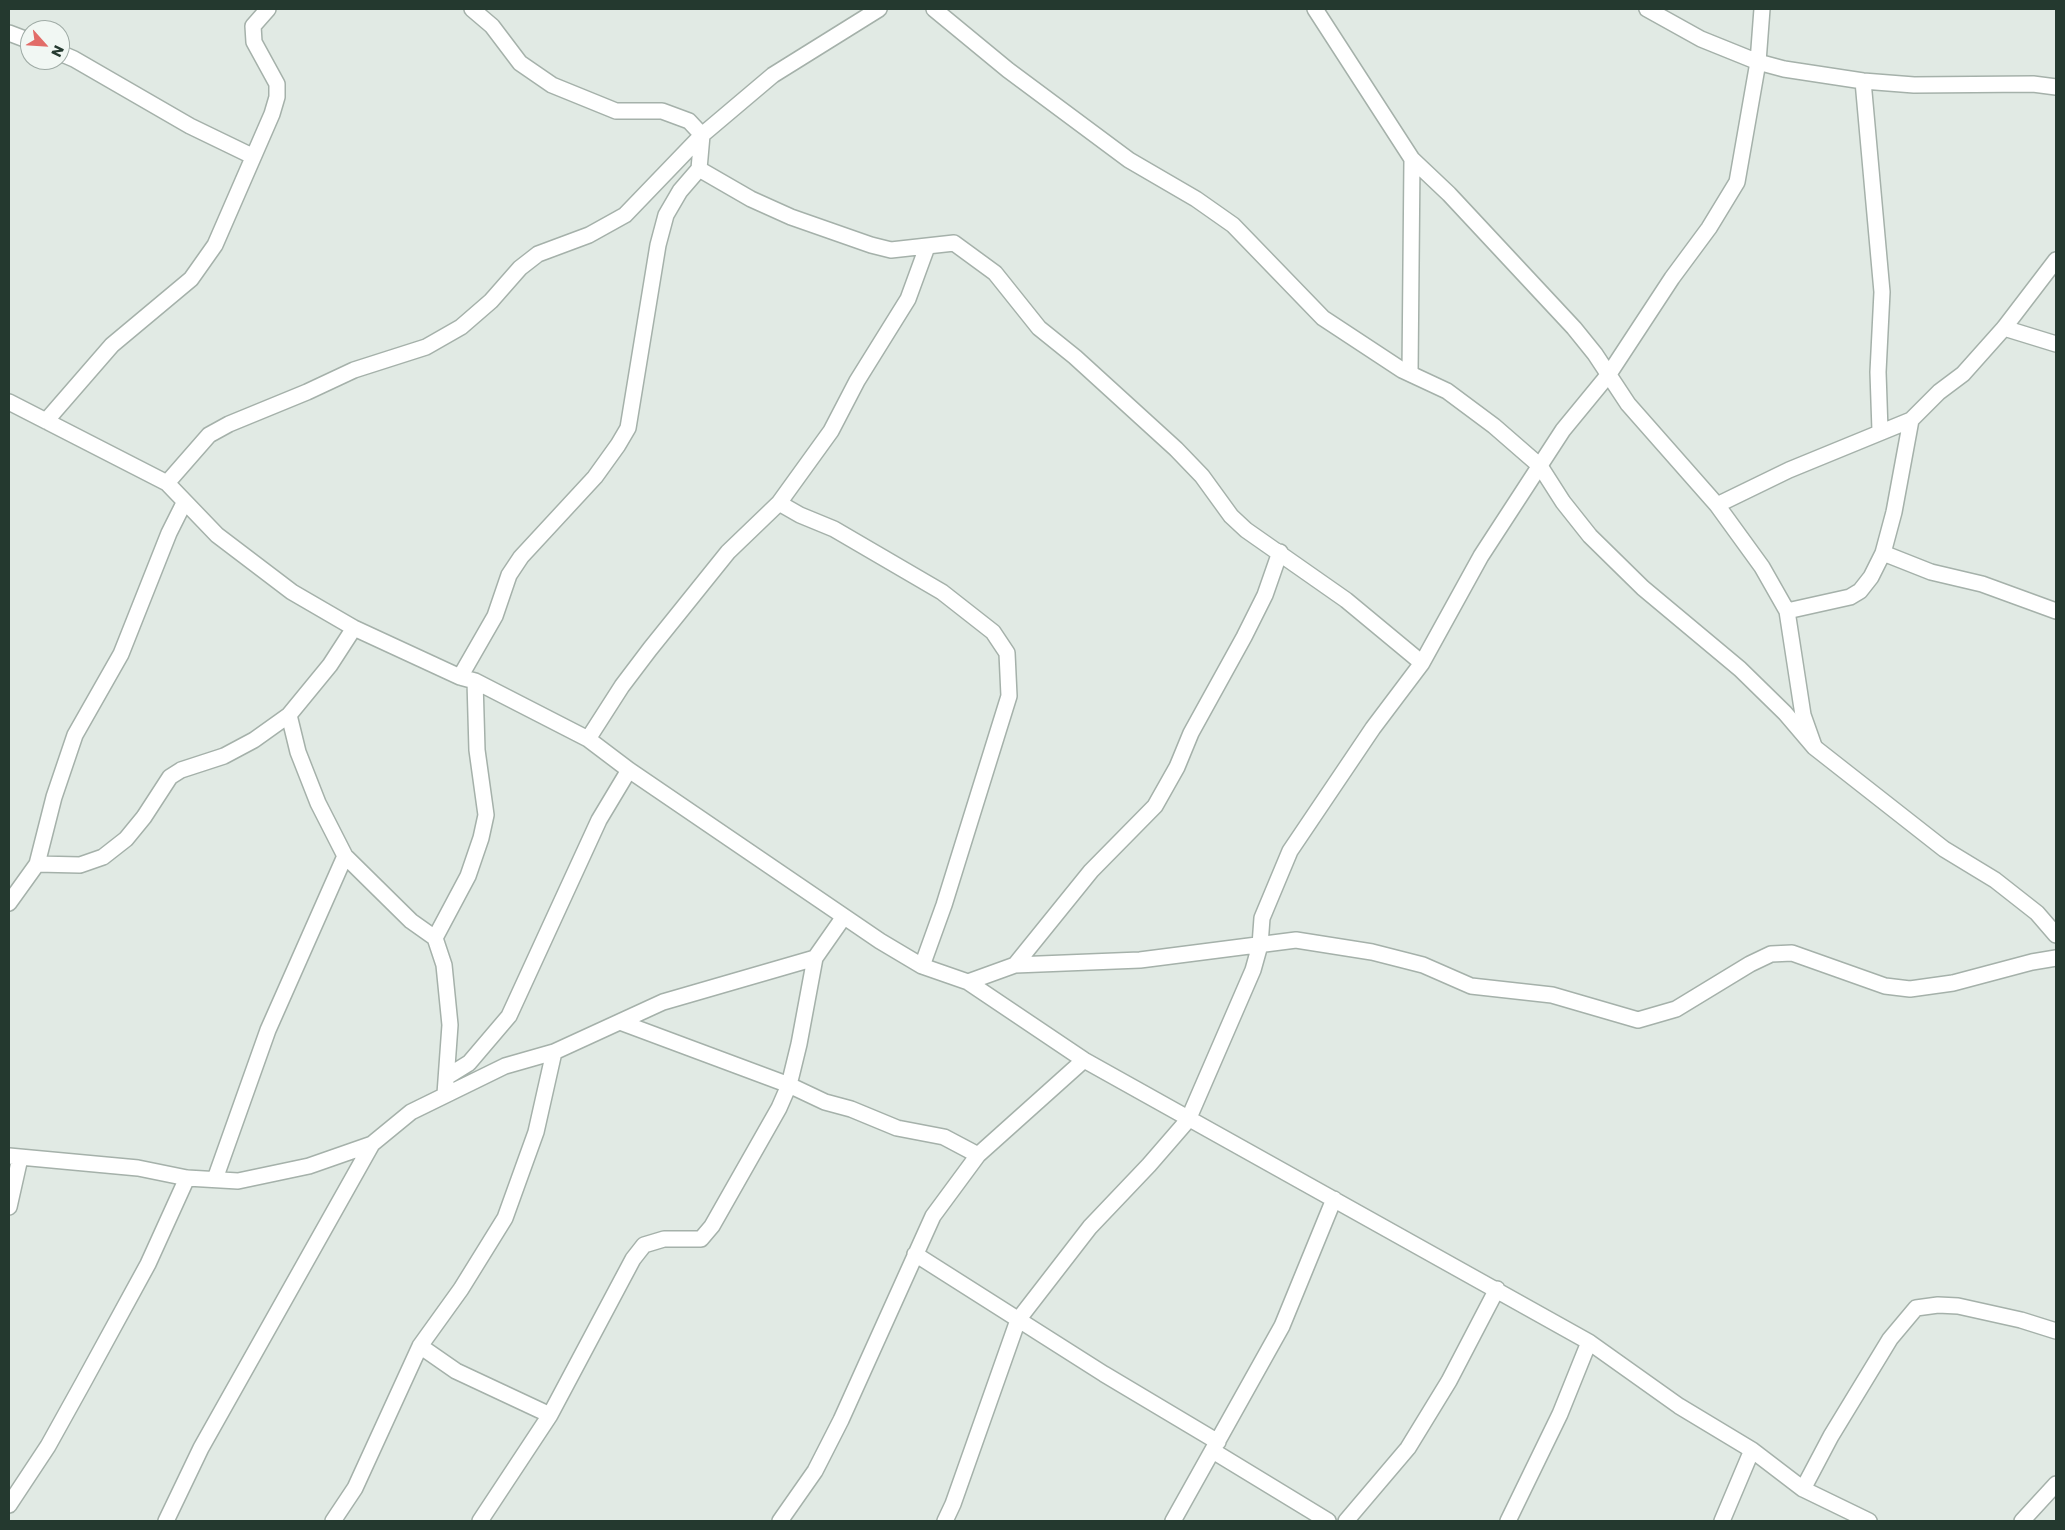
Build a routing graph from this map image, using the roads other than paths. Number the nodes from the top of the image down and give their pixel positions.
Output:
1 (268, 9) edge
2 (472, 9) edge
3 (879, 9) edge
4 (934, 9) edge
5 (1315, 9) edge
6 (1647, 9) edge
7 (1762, 9) edge
8 (70, 57) edge
9 (1758, 62) junction
10 (1862, 81) junction
11 (2056, 87) edge
12 (702, 135) junction
13 (252, 156) junction
14 (1412, 159) junction
15 (699, 169) junction
16 (927, 247) junction
17 (2056, 260) edge
18 (2004, 328) junction
19 (2056, 344) edge
20 (1410, 374) junction
21 (1608, 374) junction
22 (9, 402) edge
23 (1911, 420) junction
24 (46, 421) junction
25 (1880, 431) junction
26 (1540, 466) junction
27 (167, 483) junction
28 (184, 503) junction
29 (779, 503) junction
30 (1717, 506) junction
31 (1280, 552) junction
32 (1883, 553) junction
33 (1787, 610) junction
34 (2056, 611) edge
35 (354, 628) junction
36 (1422, 663) junction
37 (460, 677) junction
38 (475, 682) junction
39 (289, 715) junction
40 (588, 739) junction
41 (1814, 748) junction
42 (628, 770) junction
43 (345, 856) junction
44 (37, 864) junction
45 (9, 903) edge
46 (843, 918) junction
47 (2056, 936) edge
48 (435, 938) junction
49 (1260, 945) junction
50 (814, 958) junction
51 (2056, 958) edge
52 (1015, 965) junction
53 (922, 966) junction
54 (968, 982) junction
55 (620, 1022) junction
56 (554, 1052) junction
57 (1084, 1060) junction
58 (448, 1076) junction
59 (789, 1085) junction
60 (445, 1094) junction
61 (1188, 1120) junction
62 (372, 1144) junction
63 (978, 1155) junction
64 (14, 1157) edge
65 (188, 1178) junction
66 (215, 1179) junction
67 (1334, 1199) junction
68 (9, 1207) edge
69 (914, 1254) junction
70 (1497, 1289) junction
71 (1018, 1320) junction
72 (2056, 1331) edge
73 (1589, 1342) junction
74 (420, 1346) junction
75 (550, 1415) junction
76 (1216, 1447) junction
77 (1752, 1450) junction
78 (2056, 1484) edge
79 (1803, 1489) junction
80 (9, 1505) edge
81 (166, 1521) edge
82 (333, 1521) edge
83 (480, 1521) edge
84 (780, 1521) edge
85 (945, 1521) edge
86 (1173, 1521) edge
87 (1328, 1521) edge
88 (1346, 1521) edge
89 (1508, 1521) edge
90 (1722, 1521) edge
91 (1869, 1521) edge
92 (2022, 1521) edge

1 - 13 street
2 - 12 street
3 - 12 street
4 - 20 street
5 - 14 street
6 - 9 street
7 - 9 street
8 - 13 street
9 - 10 street
9 - 21 street
10 - 11 street
10 - 25 street
12 - 15 street
12 - 27 street
13 - 24 street
14 - 20 street
14 - 21 street
15 - 16 street
15 - 37 street
16 - 29 street
16 - 31 street
17 - 18 street
18 - 19 street
18 - 23 street
20 - 26 street
21 - 26 street
21 - 30 street
22 - 24 street
23 - 25 street
23 - 32 street
24 - 27 street
25 - 30 street
26 - 36 street
26 - 41 street
27 - 28 street
28 - 35 street
28 - 44 street
29 - 40 street
29 - 53 street
30 - 33 street
31 - 36 street
31 - 52 street
32 - 33 street
32 - 34 street
33 - 41 street
35 - 37 street
35 - 39 street
36 - 49 street
37 - 38 street
38 - 40 street
38 - 48 street
39 - 43 street
39 - 44 street
40 - 42 street
41 - 47 street
42 - 46 street
42 - 58 street
43 - 48 street
43 - 66 street
44 - 45 street
46 - 50 street
46 - 53 street
48 - 58 street
49 - 51 street
49 - 52 street
49 - 61 street
50 - 55 street
50 - 59 street
52 - 54 street
53 - 54 street
54 - 57 street
55 - 56 street
55 - 59 street
56 - 60 street
56 - 74 street
57 - 61 street
57 - 63 street
58 - 60 street
59 - 63 street
59 - 75 street
60 - 62 street
61 - 67 street
61 - 71 street
62 - 66 street
62 - 81 street
63 - 69 street
64 - 65 street
64 - 68 street
65 - 66 street
65 - 80 street
67 - 70 street
67 - 76 street
69 - 71 street
69 - 84 street
70 - 73 street
70 - 88 street
71 - 76 street
71 - 85 street
72 - 79 street
73 - 77 street
73 - 89 street
74 - 75 street
74 - 82 street
75 - 83 street
76 - 86 street
76 - 87 street
77 - 79 street
77 - 90 street
78 - 92 street
79 - 91 street

